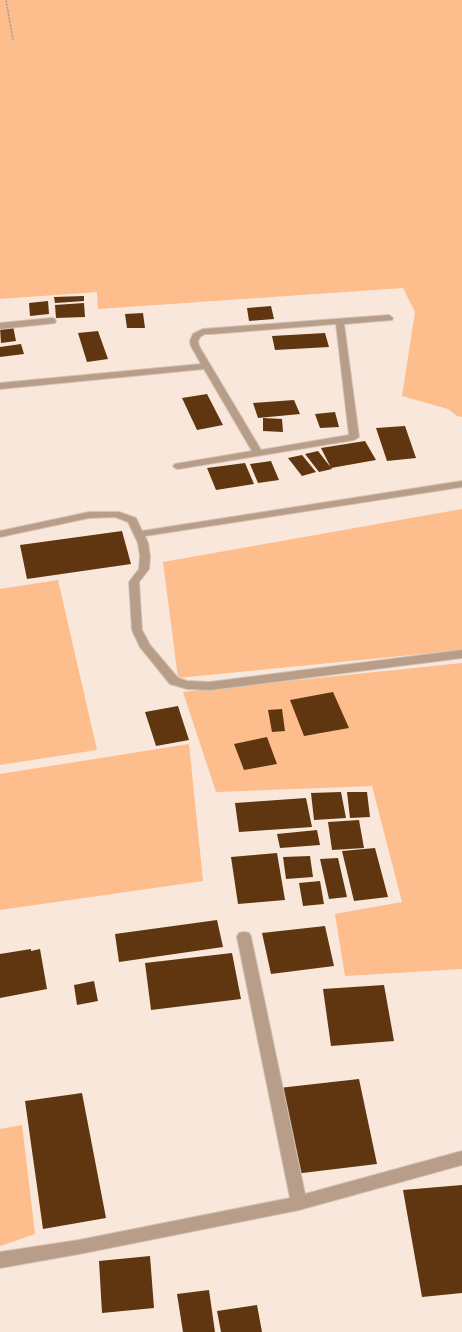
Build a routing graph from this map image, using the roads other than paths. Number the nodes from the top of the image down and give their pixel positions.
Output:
1 (389, 318) dead end
2 (52, 321) dead end
3 (340, 322) junction
4 (0, 326) edge
5 (207, 366) junction
6 (0, 386) edge
7 (258, 452) junction
8 (178, 466) dead end
9 (462, 484) edge
10 (0, 534) edge
11 (140, 534) junction
12 (462, 654) edge
13 (244, 937) dead end
14 (462, 1158) edge
15 (299, 1203) junction
16 (0, 1260) edge

1 - 3 street
2 - 4 street
3 - 5 street
3 - 7 street
5 - 6 street
5 - 7 street
7 - 8 street
9 - 11 street
10 - 11 street
11 - 12 street
13 - 15 street
14 - 15 street
15 - 16 street

